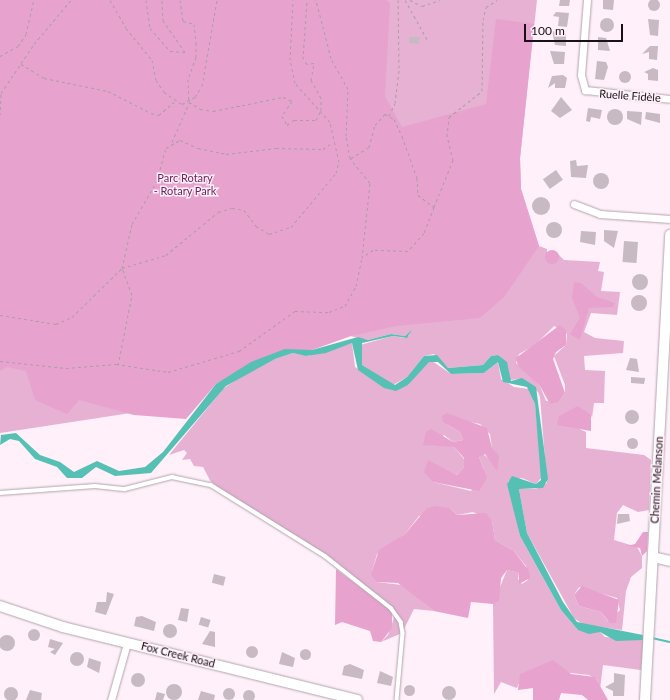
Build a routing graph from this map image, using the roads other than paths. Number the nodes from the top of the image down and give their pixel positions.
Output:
1 (587, 0) edge
2 (670, 99) edge
3 (574, 204) dead end
4 (670, 219) edge
5 (670, 235) edge
6 (0, 493) edge
7 (653, 557) junction
8 (670, 561) edge
9 (0, 606) edge
10 (127, 643) junction
11 (111, 700) edge
12 (357, 700) edge
13 (397, 700) edge
14 (645, 700) edge

1 - 2 street, Ruelle Fidèle
3 - 4 street
5 - 7 street, Chemin Melanson
6 - 13 lane
7 - 8 street
7 - 14 street, Chemin Melanson
9 - 10 street, Fox Creek Road
10 - 11 street
10 - 12 street, Fox Creek Road

